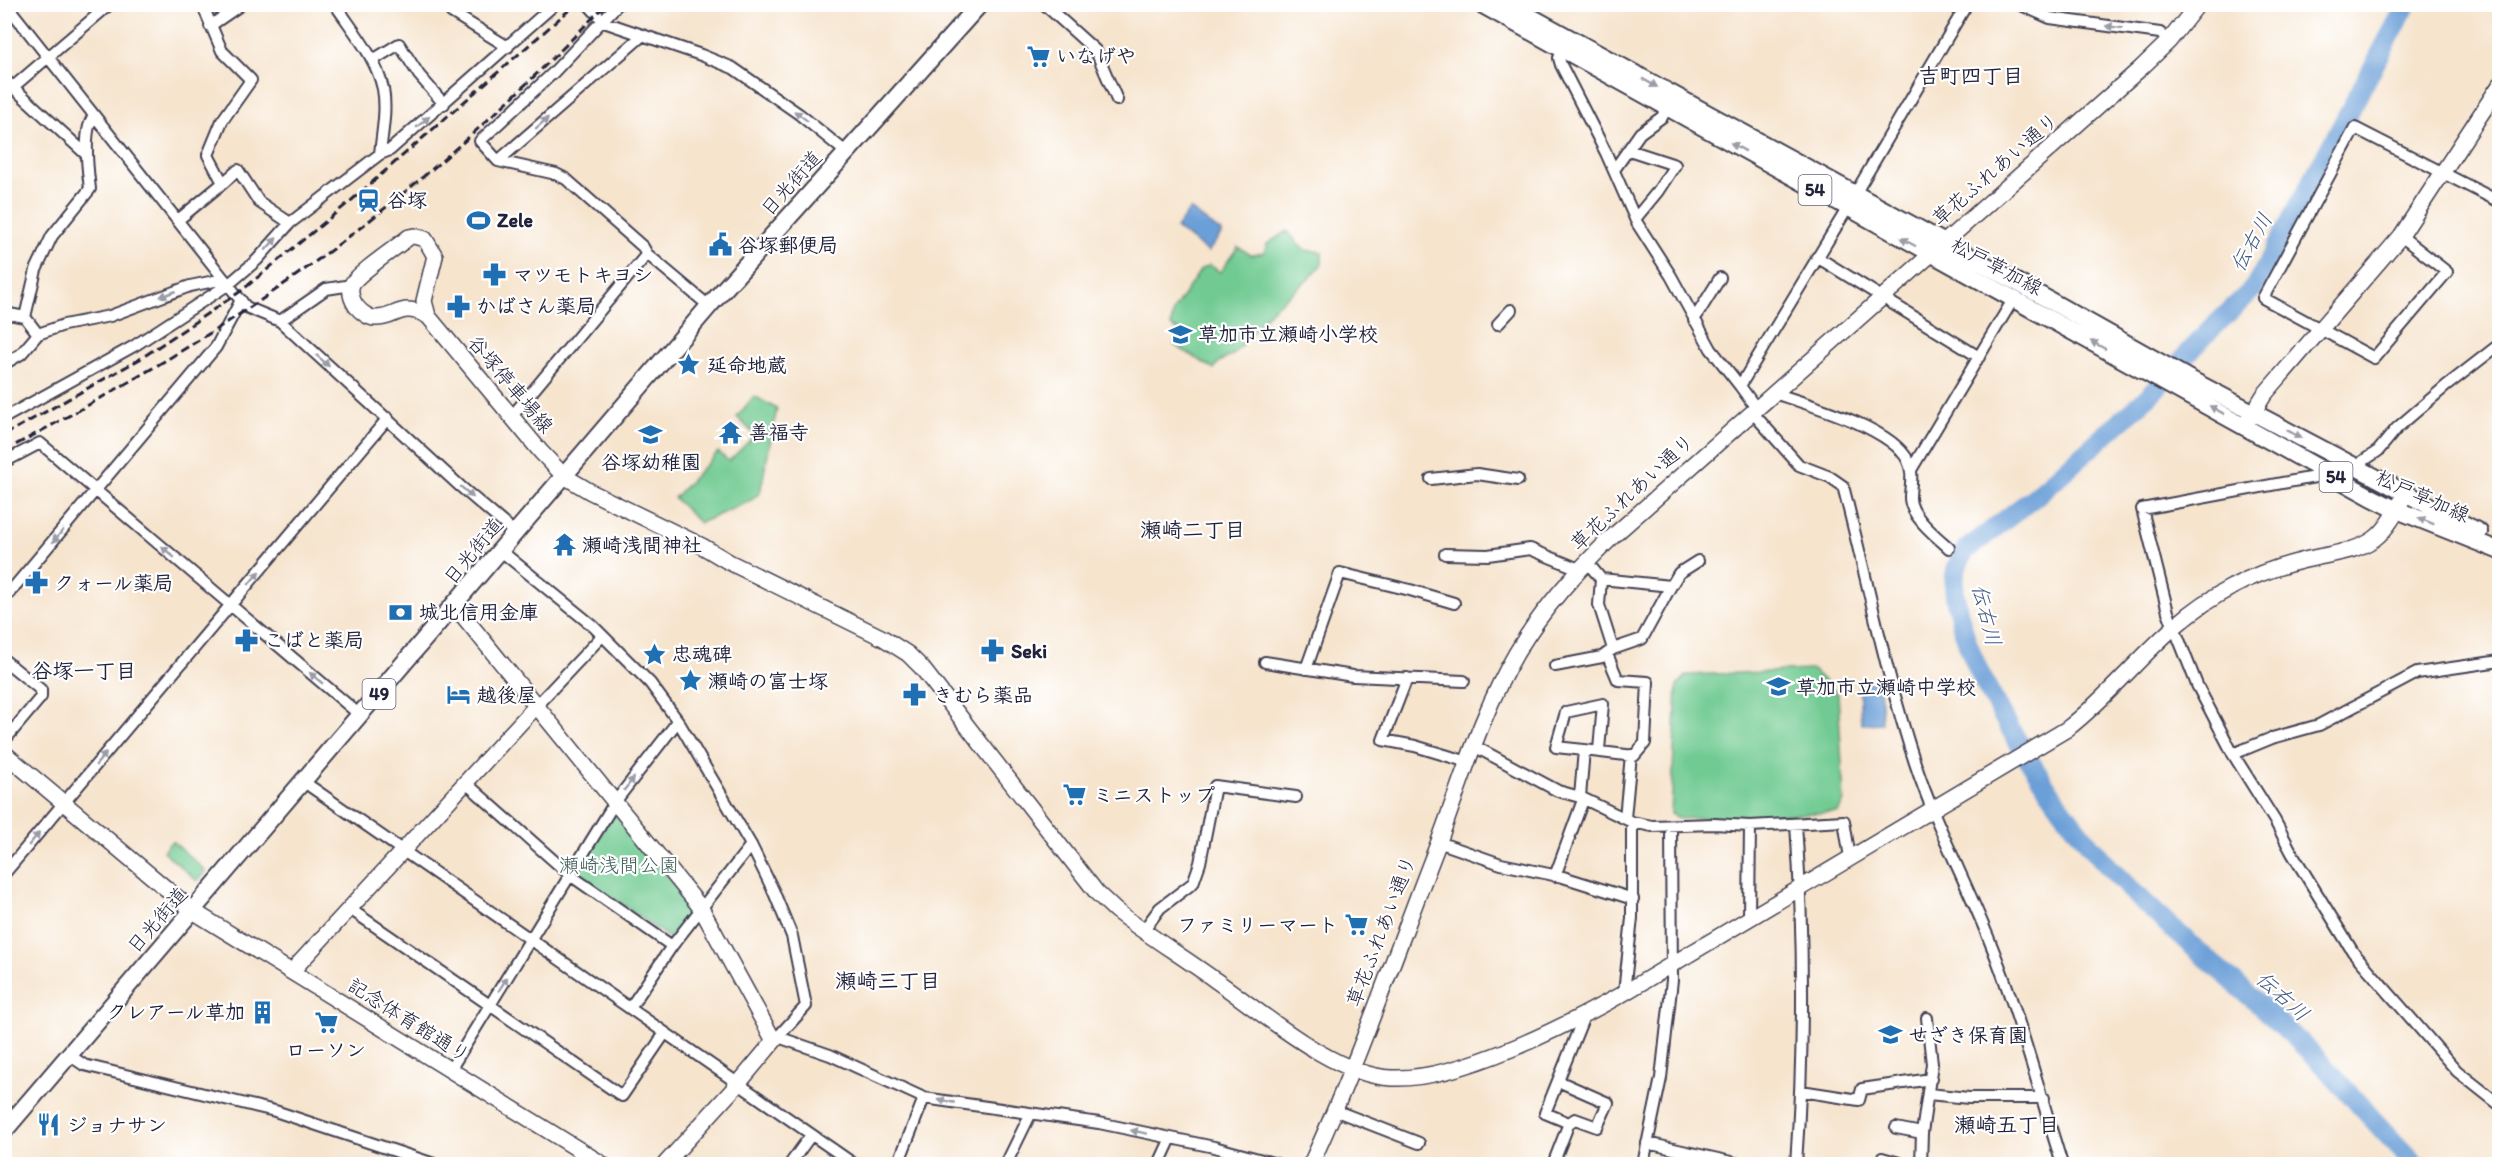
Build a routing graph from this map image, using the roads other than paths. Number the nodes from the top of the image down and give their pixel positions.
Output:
1 (6, 4) edge
2 (110, 4) edge
3 (202, 4) edge
4 (242, 4) edge
5 (335, 4) edge
6 (455, 4) edge
7 (555, 4) edge
8 (588, 4) edge
9 (980, 4) edge
10 (1044, 4) edge
11 (1481, 4) edge
12 (1967, 4) edge
13 (2019, 4) edge
14 (2198, 4) edge
15 (613, 6) edge
16 (543, 9) edge
17 (1516, 11) edge
18 (604, 21) junction
19 (210, 26) junction
20 (643, 35) junction
21 (2169, 40) junction
22 (1566, 44) junction
23 (508, 47) junction
24 (48, 57) junction
25 (373, 60) junction
26 (8, 83) edge
27 (2499, 85) edge
28 (1117, 100) dead end
29 (444, 104) junction
30 (1667, 108) junction
31 (94, 116) junction
32 (1629, 150) junction
33 (847, 153) junction
34 (380, 154) junction
35 (87, 156) junction
36 (498, 161) junction
37 (1614, 170) junction
38 (2444, 173) junction
39 (223, 183) junction
40 (1851, 201) junction
41 (2499, 202) edge
42 (1635, 219) junction
43 (178, 220) junction
44 (290, 223) junction
45 (2401, 236) junction
46 (1937, 248) junction
47 (648, 254) junction
48 (1817, 257) junction
49 (1720, 278) dead end
50 (227, 281) junction
51 (352, 285) junction
52 (1882, 297) junction
53 (2014, 298) junction
54 (241, 300) junction
55 (709, 306) junction
56 (1511, 310) dead end
57 (4, 313) edge
58 (428, 316) junction
59 (26, 317) junction
60 (1694, 320) junction
61 (280, 321) junction
62 (1498, 324) dead end
63 (2321, 329) junction
64 (38, 334) junction
65 (2499, 344) edge
66 (1979, 357) junction
67 (4, 364) edge
68 (2155, 368) junction
69 (1740, 386) junction
70 (1774, 393) junction
71 (1754, 410) junction
72 (512, 416) junction
73 (4, 418) edge
74 (388, 418) junction
75 (2249, 419) junction
76 (4, 462) edge
77 (2358, 469) junction
78 (1911, 470) junction
79 (2323, 470) junction
80 (564, 476) junction
81 (1431, 479) dead end
82 (1518, 480) dead end
83 (96, 491) junction
84 (2405, 494) junction
85 (2397, 510) junction
86 (515, 533) junction
87 (2499, 542) edge
88 (1950, 548) dead end
89 (501, 551) junction
90 (2499, 551) edge
91 (1445, 554) dead end
92 (1698, 561) dead end
93 (1583, 565) junction
94 (1601, 579) junction
95 (1671, 586) junction
96 (4, 599) edge
97 (1454, 603) dead end
98 (231, 605) junction
99 (453, 607) junction
100 (2173, 625) junction
101 (602, 636) junction
102 (1610, 651) junction
103 (4, 660) edge
104 (2499, 661) edge
105 (1265, 662) dead end
106 (1555, 666) dead end
107 (1306, 669) junction
108 (1407, 678) junction
109 (1464, 681) dead end
110 (536, 706) junction
111 (361, 716) junction
112 (678, 721) junction
113 (4, 741) edge
114 (1474, 746) junction
115 (1584, 750) junction
116 (1599, 750) junction
117 (4, 753) edge
118 (2233, 754) junction
119 (1631, 755) junction
120 (1468, 762) junction
121 (304, 782) junction
122 (466, 783) junction
123 (1296, 797) dead end
124 (1582, 799) junction
125 (615, 802) junction
126 (64, 804) junction
127 (1932, 809) junction
128 (1628, 820) junction
129 (1796, 824) junction
130 (1750, 826) junction
131 (1671, 827) junction
132 (1438, 842) junction
133 (751, 845) junction
134 (404, 851) junction
135 (1850, 858) junction
136 (4, 874) edge
137 (570, 876) junction
138 (1555, 876) junction
139 (1800, 888) junction
140 (1633, 899) junction
141 (701, 908) junction
142 (350, 909) junction
143 (194, 911) junction
144 (1749, 917) junction
145 (1143, 931) junction
146 (531, 940) junction
147 (672, 946) junction
148 (1672, 964) junction
149 (292, 971) junction
150 (1624, 993) junction
151 (490, 1006) junction
152 (630, 1008) junction
153 (1584, 1016) junction
154 (1927, 1018) dead end
155 (665, 1033) junction
156 (776, 1039) junction
157 (69, 1055) junction
158 (1351, 1069) junction
159 (450, 1070) junction
160 (1931, 1079) junction
161 (1557, 1081) junction
162 (738, 1084) junction
163 (1801, 1091) junction
164 (1928, 1094) junction
165 (924, 1098) junction
166 (2043, 1098) junction
167 (2499, 1105) edge
168 (1334, 1110) junction
169 (1030, 1115) junction
170 (1569, 1124) junction
171 (1896, 1128) dead end
172 (4, 1131) edge
173 (1922, 1133) junction
174 (811, 1135) junction
175 (1171, 1138) junction
176 (1419, 1143) dead end
177 (1647, 1143) junction
178 (1882, 1158) dead end
179 (1316, 1163) edge
180 (434, 1164) edge
181 (602, 1164) edge
182 (665, 1164) edge
183 (790, 1164) edge
184 (854, 1164) edge
185 (898, 1164) edge
186 (1006, 1164) edge
187 (1159, 1164) edge
188 (1277, 1164) edge
189 (1553, 1164) edge
190 (1642, 1164) edge
191 (1740, 1164) edge
192 (1796, 1164) edge
193 (1904, 1164) edge
194 (1921, 1164) edge
195 (2062, 1164) edge

1 - 24 street
2 - 24 street
3 - 19 street
4 - 19 street
5 - 25 street
6 - 23 street
7 - 16 street
8 - 18 street
9 - 33 main road, 日光街道 / 49
10 - 28 street
11 - 17 main road, 松戸草加線 / 54
12 - 40 street
21 -> 13 street
14 - 21 street, 草花ふれあい通り
15 - 18 street
16 - 23 street
17 - 22 main road, 松戸草加線 / 54
18 - 20 street
18 - 36 street
19 - 39 street
33 -> 20 street
36 -> 20 street
21 - 46 street, 草花ふれあい通り
22 - 30 main road, 松戸草加線 / 54
22 - 37 street
22 -> 40 main road, 松戸草加線 / 54
23 - 29 street
24 - 26 street
24 - 31 street
25 - 29 street
25 - 34 street
26 - 35 street
27 - 38 street
34 -> 29 street
30 - 32 street
40 -> 30 main road, 松戸草加線 / 54
31 - 35 street
31 - 43 street
32 - 37 street
32 - 42 street
33 - 55 main road, 日光街道 / 49
34 - 44 street
35 - 59 street
36 - 47 street
37 - 42 street
38 - 41 street
38 - 45 street
38 - 63 street
39 - 43 street
39 - 44 street
40 - 46 main road, 松戸草加線 / 54
40 - 48 street
42 - 60 street
43 - 50 street
50 -> 44 street
45 - 63 street
45 - 63 street
46 - 52 street, 草花ふれあい通り
46 - 53 main road, 松戸草加線 / 54
46 - 68 main road, 松戸草加線 / 54
47 - 55 street
47 - 72 street
48 - 52 street
48 - 69 street
49 - 60 street
50 - 54 street
50 -> 64 street
50 - 73 street
51 - 58 street
51 - 58 street
51 - 61 street
52 - 66 street
52 - 70 street, 草花ふれあい通り
53 - 66 street
68 -> 53 main road, 松戸草加線 / 54
54 - 61 street
54 - 83 street
55 - 80 main road, 日光街道 / 49
56 - 62 street
57 - 59 street
58 - 72 street, 谷塚停車場線
59 - 64 street
60 - 69 street
61 -> 74 street
63 - 75 street
64 - 67 street
65 - 77 street
66 - 78 street
68 - 75 main road, 松戸草加線 / 54
69 - 71 street
70 - 71 street, 草花ふれあい通り
70 - 78 street
71 - 93 street, 草花ふれあい通り
71 - 127 street
72 - 80 street, 谷塚停車場線
74 -> 86 street
98 -> 74 street
75 -> 77 main road, 松戸草加線 / 54
75 - 79 main road, 松戸草加線 / 54
76 - 83 street
77 - 84 main road, 松戸草加線 / 54
78 - 88 street
79 - 85 main road, 松戸草加線 / 54
79 - 100 street
80 - 86 main road, 日光街道 / 49
80 - 145 street, 谷塚停車場線
81 - 82 street
83 -> 96 street
98 -> 83 street
84 - 85 street, 谷塚停車場線
84 - 87 main road, 松戸草加線 / 54
90 -> 85 main road, 松戸草加線 / 54
85 - 100 street, 谷塚停車場線
86 - 89 main road, 日光街道 / 49
89 - 99 main road, 日光街道 / 49
89 - 101 street
91 - 93 street
92 - 95 street
93 - 94 street
93 - 114 street, 草花ふれあい通り
94 - 95 street
94 - 102 street
95 - 102 street
97 - 107 street
111 -> 98 street
126 -> 98 street
99 - 110 street
99 - 111 main road, 日光街道 / 49
100 - 118 street
100 - 127 street, 谷塚停車場線
101 - 110 street
101 - 112 street
102 - 106 street
102 - 119 street
103 - 113 street
104 - 118 street
105 - 107 street
107 - 108 street
108 - 109 street
108 - 120 street
110 - 122 street
110 - 125 street
111 - 121 main road, 日光街道 / 49
125 -> 112 street
112 - 133 street
114 - 120 street, 草花ふれあい通り
114 - 124 street
115 - 116 street
115 - 116 street
115 - 124 street
116 - 119 street
117 - 126 street, 記念体育館通り
118 - 167 street
119 - 128 street
120 - 132 street, 草花ふれあい通り
121 - 134 street
121 - 143 main road, 日光街道 / 49
122 - 134 street
122 - 137 street
123 - 145 street
124 - 128 street
124 - 138 street
125 - 137 street
125 - 141 street
136 -> 126 street
126 - 143 street, 記念体育館通り
127 - 135 street, 谷塚停車場線
127 - 166 street
128 - 131 street
128 - 140 street
129 - 130 street
129 - 135 street
129 - 139 street
130 - 131 street
130 - 144 street
131 - 148 street
132 - 138 street
132 - 158 street, 草花ふれあい通り
133 - 141 street
133 - 156 street
134 - 142 street
134 - 146 street
135 - 139 street, 谷塚停車場線
137 - 146 street
137 - 147 street
138 - 140 street
139 - 144 street, 谷塚停車場線
139 - 163 street
140 - 150 street
141 - 147 street
141 - 156 street
142 - 149 street
142 - 151 street
143 - 149 street, 記念体育館通り
143 - 157 main road, 日光街道 / 49
144 - 148 street, 谷塚停車場線
145 - 158 street, 谷塚停車場線
151 -> 146 street
146 - 152 street
147 - 152 street
148 - 150 street, 谷塚停車場線
148 - 177 street
149 - 159 street, 記念体育館通り
150 - 153 street, 谷塚停車場線
151 - 155 street
151 - 159 street
152 - 155 street
153 - 158 street, 谷塚停車場線
153 - 161 street
154 - 160 street
155 - 162 street
156 - 162 street
156 - 165 street
157 - 172 main road, 日光街道 / 49
157 - 180 street
158 - 168 street, 草花ふれあい通り
159 - 181 street, 記念体育館通り
160 - 163 street
160 - 164 street
161 - 170 street
161 - 170 street
162 - 174 street
162 - 182 street
163 - 192 street
164 - 166 street
164 - 173 street
169 -> 165 street
165 - 185 street
166 - 195 street
168 - 176 street
168 - 179 street, 草花ふれあい通り
175 -> 169 street
169 - 186 street
170 - 189 street
171 - 173 street
173 - 194 street
174 - 183 street
174 - 184 street
175 - 187 street
175 - 188 street
177 - 190 street
177 - 191 street
178 - 193 street

